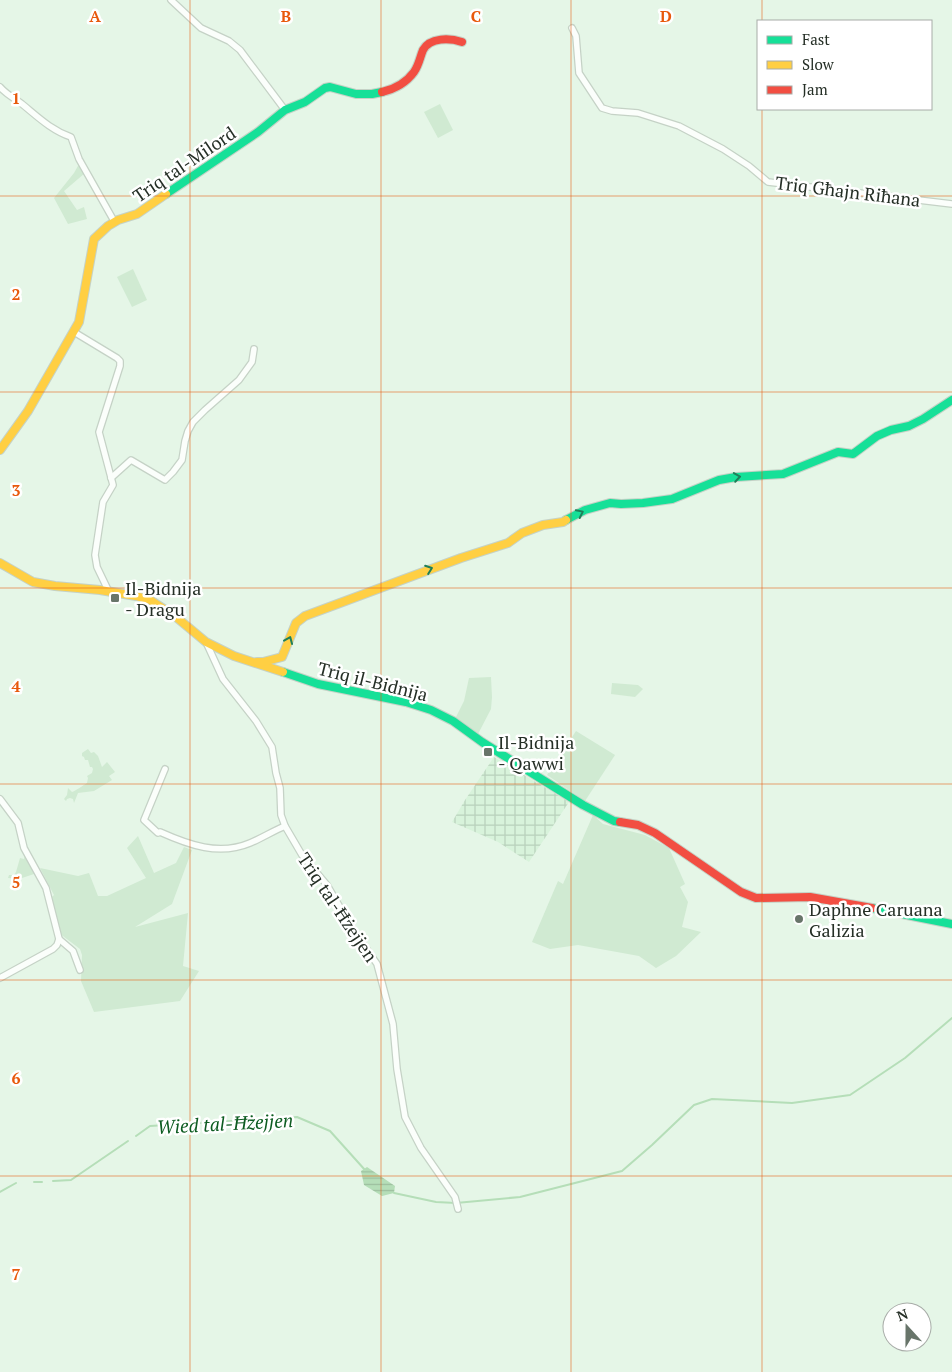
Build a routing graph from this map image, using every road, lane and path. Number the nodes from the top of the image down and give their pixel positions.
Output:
1 (171, 0) edge
2 (572, 28) dead end
3 (462, 42) dead end
4 (0, 87) edge
5 (285, 110) junction
6 (952, 204) edge
7 (114, 221) junction
8 (74, 332) junction
9 (254, 349) dead end
10 (952, 400) edge
11 (0, 450) edge
12 (111, 478) junction
13 (0, 562) edge
14 (109, 592) junction
15 (206, 642) junction
16 (253, 662) junction
17 (165, 769) dead end
18 (0, 799) edge
19 (285, 826) junction
20 (952, 924) edge
21 (59, 939) junction
22 (80, 970) dead end
23 (0, 978) edge
24 (458, 1209) dead end

1 - 5 street
2 - 6 street, Triq Għajn Riħana
3 - 5 street, Triq tal-Milord
4 - 7 street
5 - 7 street, Triq tal-Milord
7 - 8 street, Triq tal-Milord
8 - 11 street, Triq tal-Milord
8 - 12 street
9 - 12 street
16 -> 10 street
12 - 14 street
13 - 14 street, Triq il-Bidnija
14 - 15 street, Triq il-Bidnija
15 - 16 street, Triq il-Bidnija
15 - 19 street, Triq tal-Ħżejjen
16 - 20 street, Triq il-Bidnija
17 - 19 street
18 - 21 street
19 - 24 street, Triq tal-Ħżejjen
21 - 22 street
21 - 23 street

